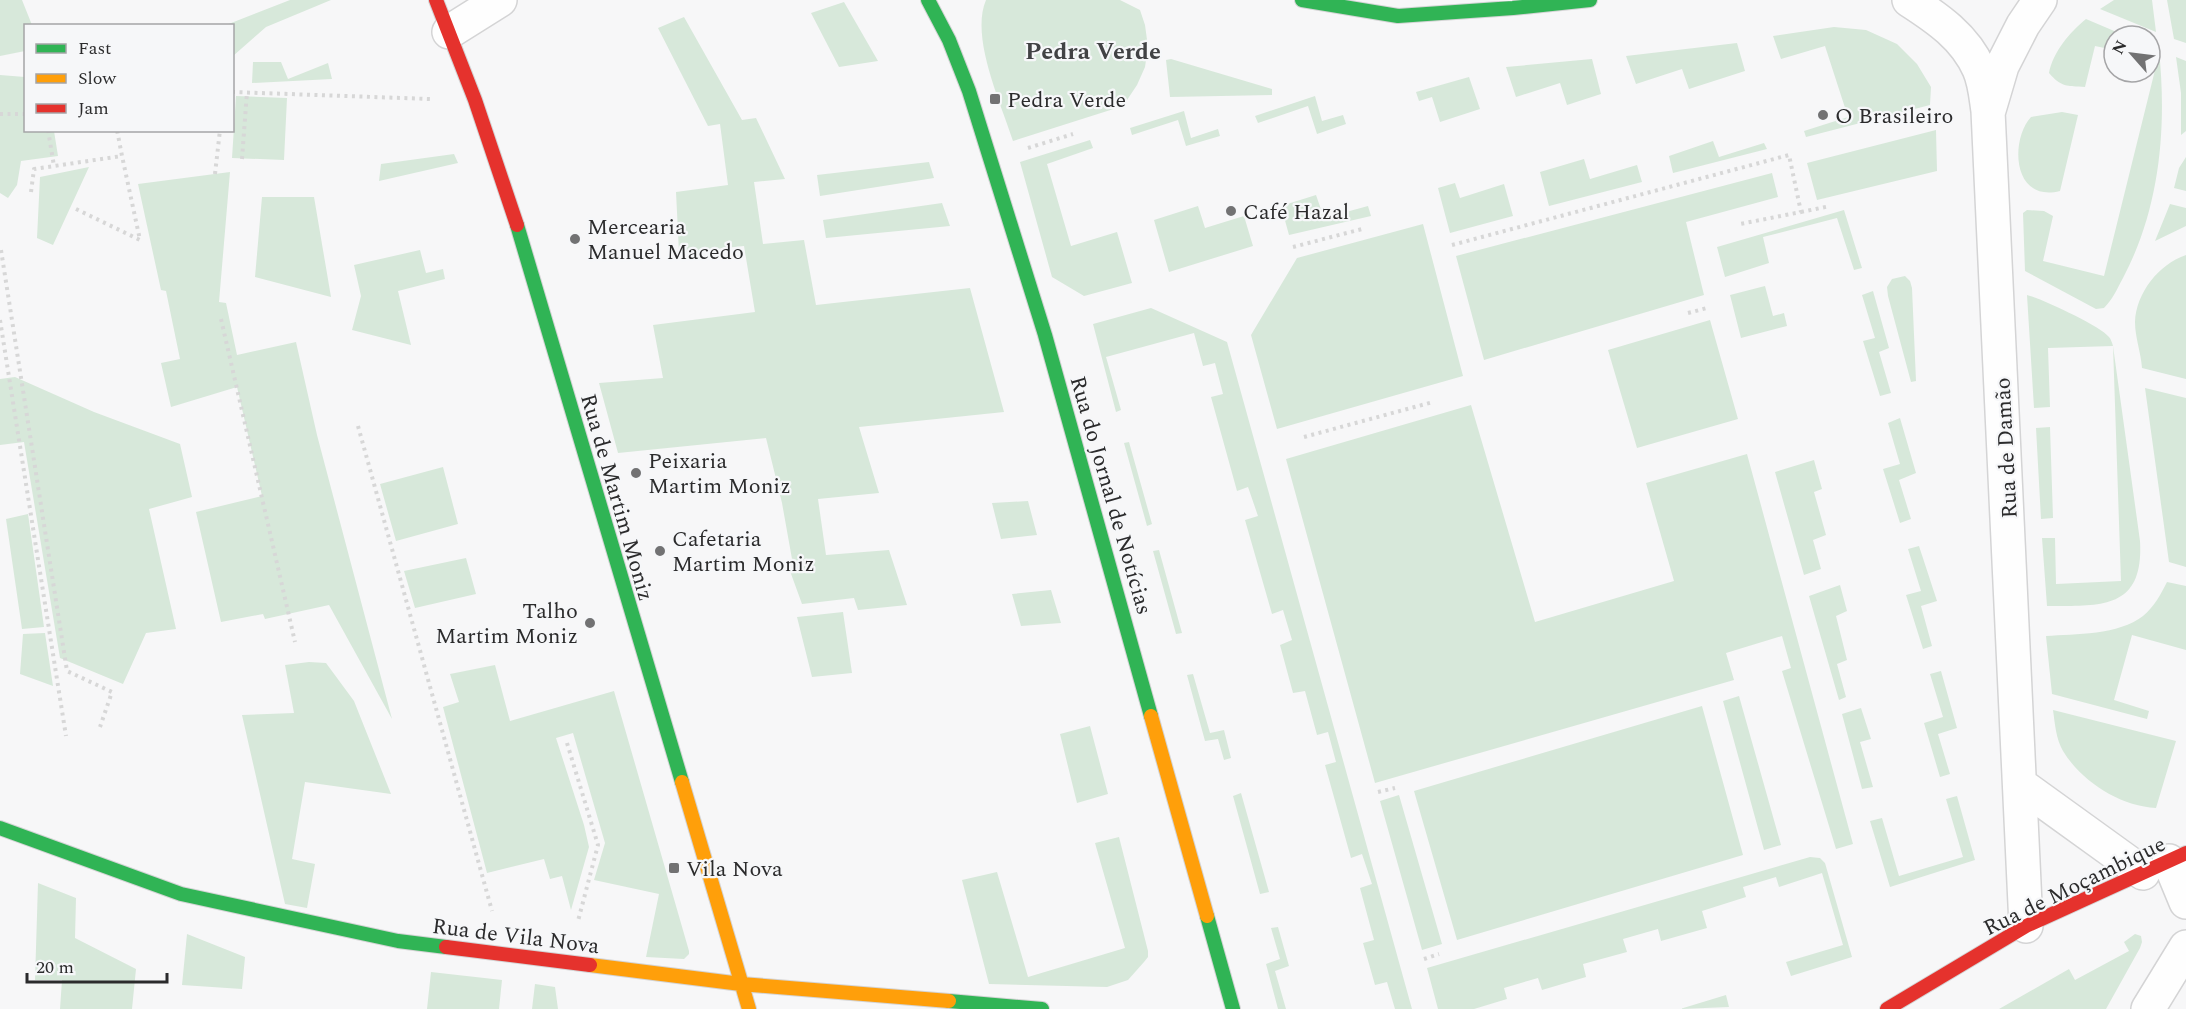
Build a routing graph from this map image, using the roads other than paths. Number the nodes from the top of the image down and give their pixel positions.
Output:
1 (436, 0) edge
2 (500, 0) edge
3 (928, 0) edge
4 (1302, 0) edge
5 (1590, 0) edge
6 (1909, 0) edge
7 (2040, 0) edge
8 (1541, 2) edge
9 (449, 33) junction
10 (1988, 111) junction
11 (2021, 785) junction
12 (0, 828) edge
13 (2166, 862) edge
14 (2186, 902) edge
15 (2026, 926) junction
16 (2186, 947) edge
17 (741, 984) junction
18 (748, 1009) edge
19 (1042, 1009) edge
20 (1233, 1009) edge
21 (1887, 1009) edge
22 (2148, 1009) edge

1 - 9 street, Rua de Martim Moniz
2 - 9 street
3 - 20 street, Rua do Jornal de Notícias
4 - 8 street
5 - 8 street
6 - 10 street, Rua de Damão
7 - 10 street, Rua de Damão
9 - 17 street, Rua de Martim Moniz
10 - 11 street, Rua de Damão
11 - 13 street
11 - 15 street, Rua de Damão
12 - 17 street, Rua de Vila Nova
13 - 14 street
13 - 15 street, Rua de Moçambique
15 - 21 street, Rua de Moçambique
16 - 22 street
17 - 18 street, Rua de Martim Moniz
17 - 19 street, Rua de Vila Nova

